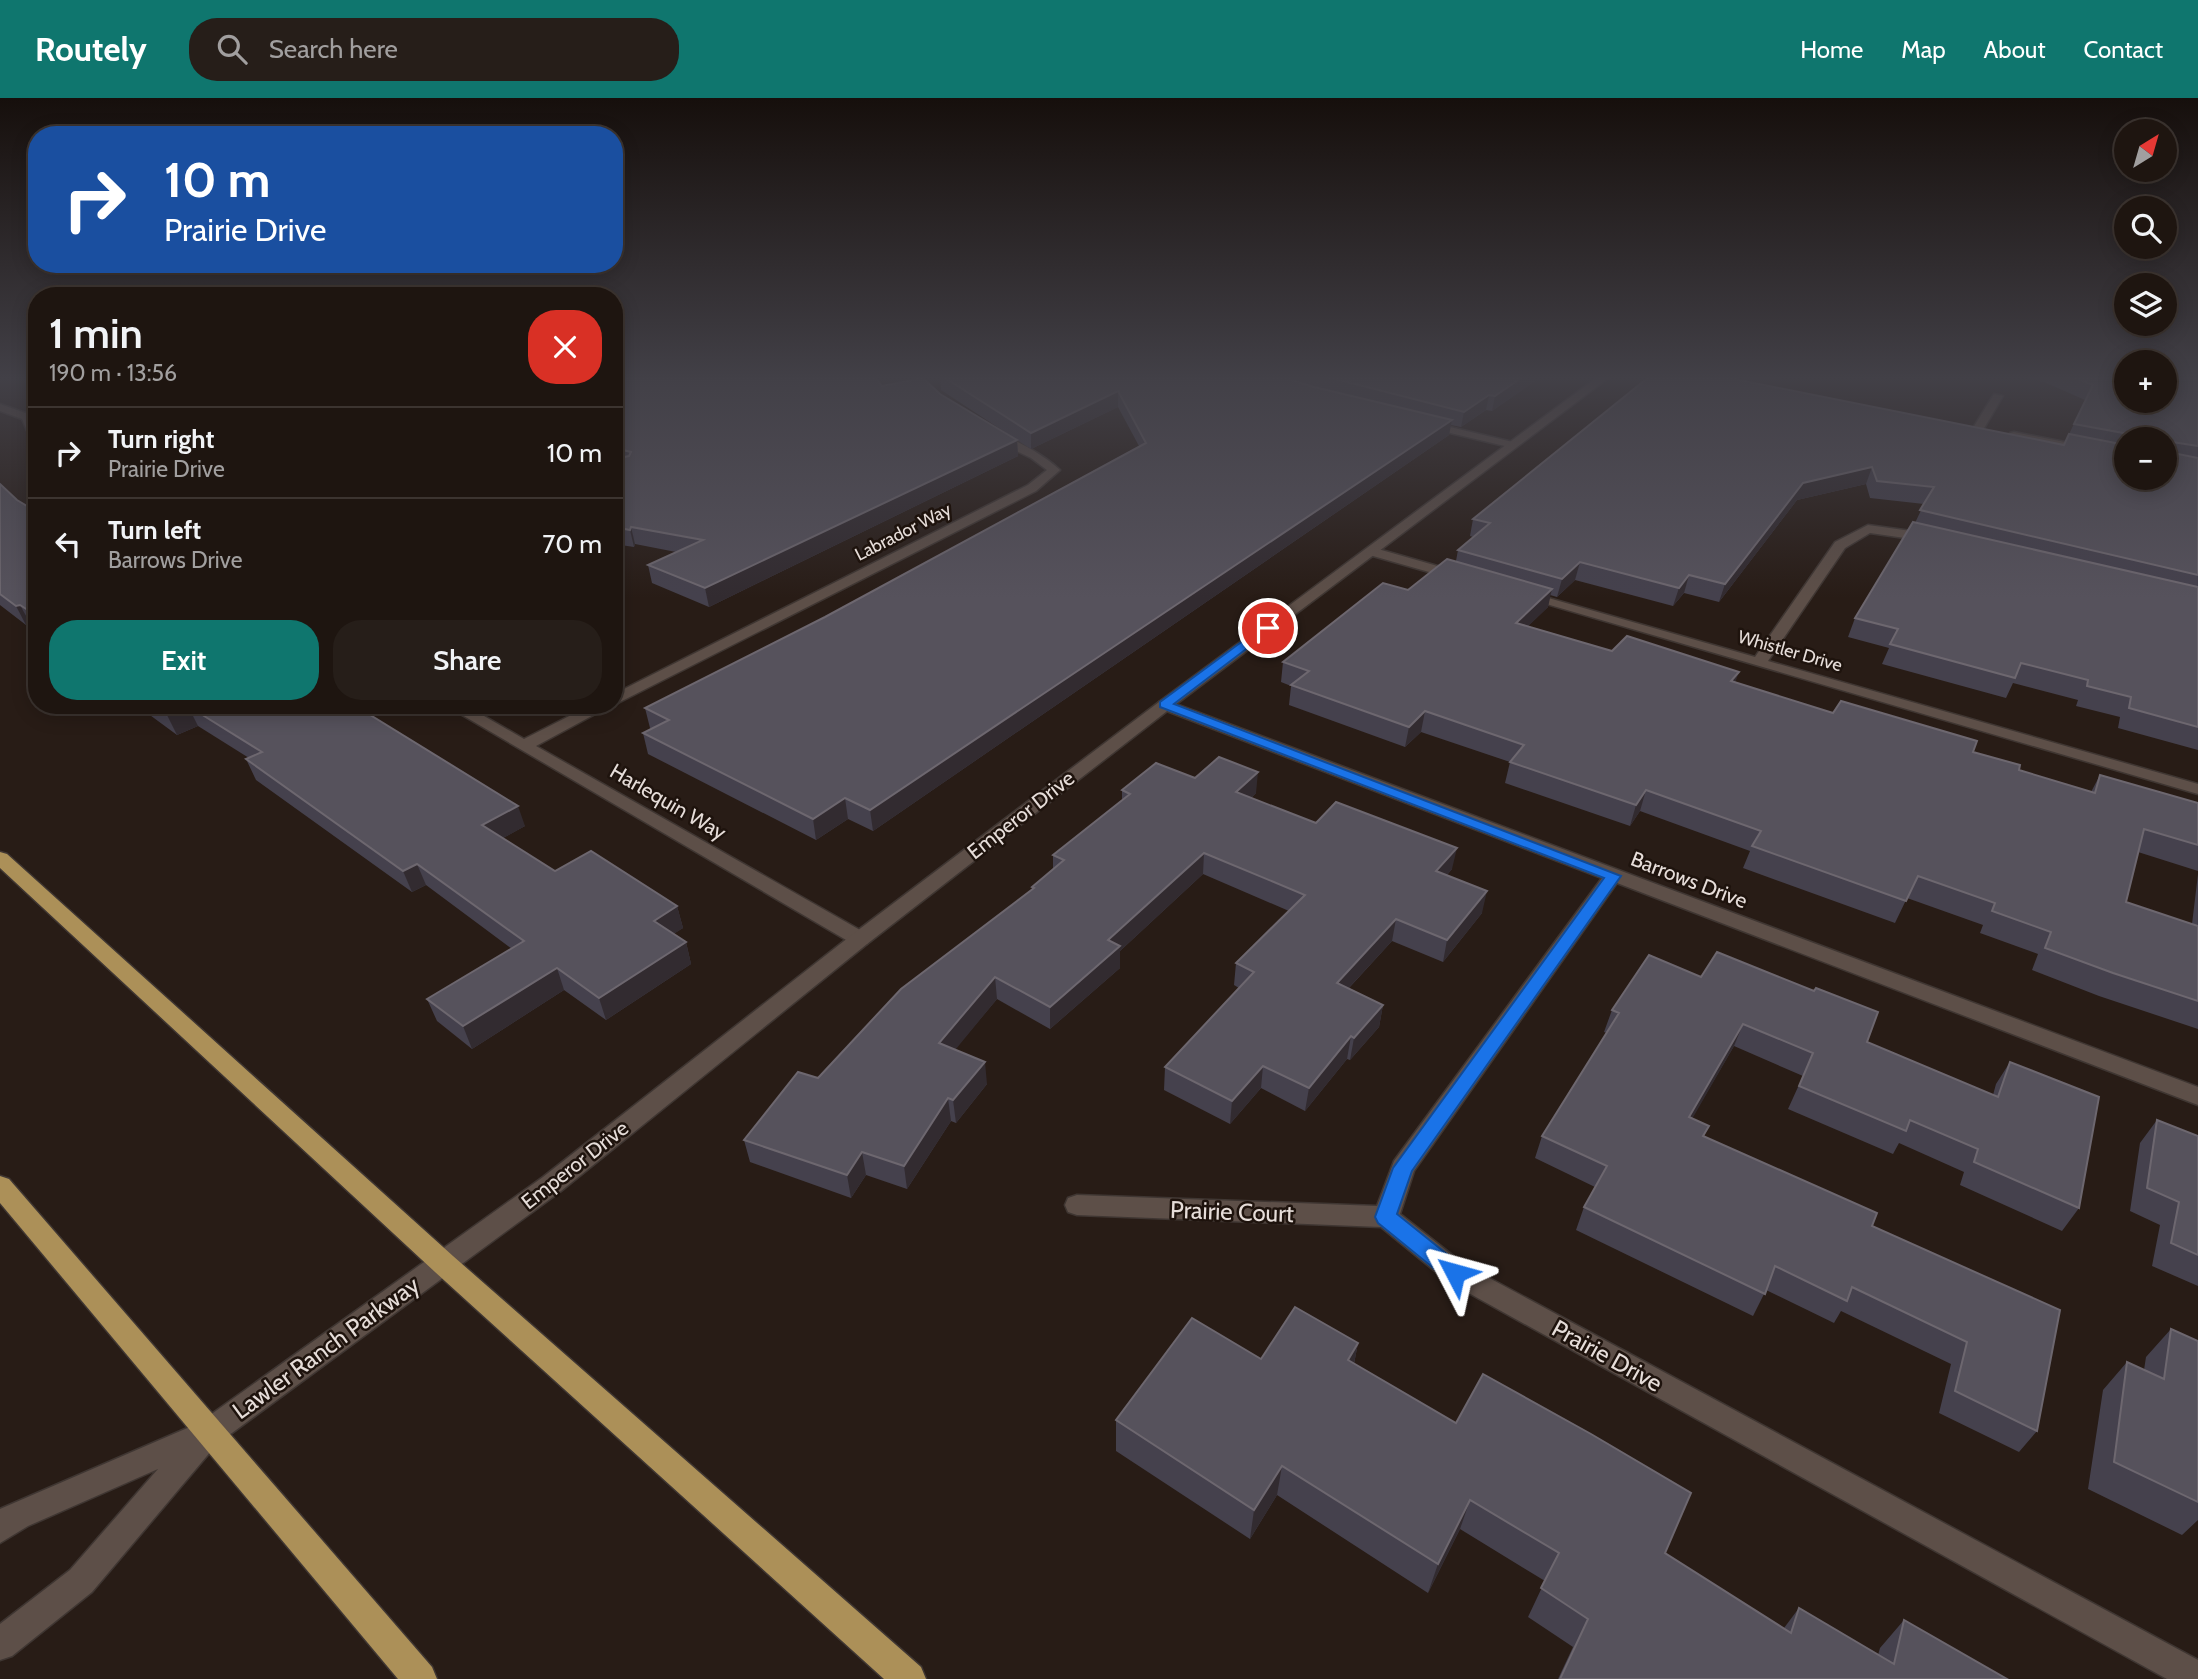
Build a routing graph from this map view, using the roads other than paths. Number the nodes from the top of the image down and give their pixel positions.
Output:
1 (1023, 450) edge
2 (1507, 450) edge
3 (2090, 450) edge
4 (2114, 455) edge
5 (1947, 541) edge
6 (1370, 551) junction
7 (1476, 582) edge
8 (1517, 593) edge
9 (1759, 662) junction
10 (623, 695) edge
11 (1165, 705) junction
12 (468, 714) edge
13 (586, 714) edge
14 (523, 746) junction
15 (2198, 789) edge
16 (0, 858) edge
17 (1613, 876) junction
18 (860, 939) junction
19 (2198, 1096) edge
20 (0, 1186) edge
21 (1077, 1205) dead end
22 (1386, 1217) junction
23 (444, 1264) junction
24 (209, 1433) junction
25 (0, 1528) edge
26 (0, 1644) edge
27 (2198, 1678) edge
28 (420, 1679) edge
29 (909, 1679) edge

1 - 10 street, Labrador Way
2 - 6 street, Emperor Drive
3 - 4 street
5 - 9 street
6 - 7 street
6 - 11 street, Emperor Drive
8 - 9 street, Whistler Drive
9 - 15 street, Whistler Drive
11 - 17 street, Barrows Drive
11 - 18 street, Emperor Drive
12 - 14 street, Harlequin Way
13 - 14 street
14 - 18 street, Harlequin Way
16 - 23 highway
17 - 19 street, Barrows Drive
17 - 22 street
18 - 23 street, Emperor Drive
20 - 24 highway
21 - 22 street, Prairie Court
22 - 27 street, Prairie Drive
23 - 24 street, Lawler Ranch Parkway
23 - 29 highway
24 - 25 street, Lawler Ranch Parkway
24 - 26 street, Lawler Ranch Parkway
24 - 28 highway

